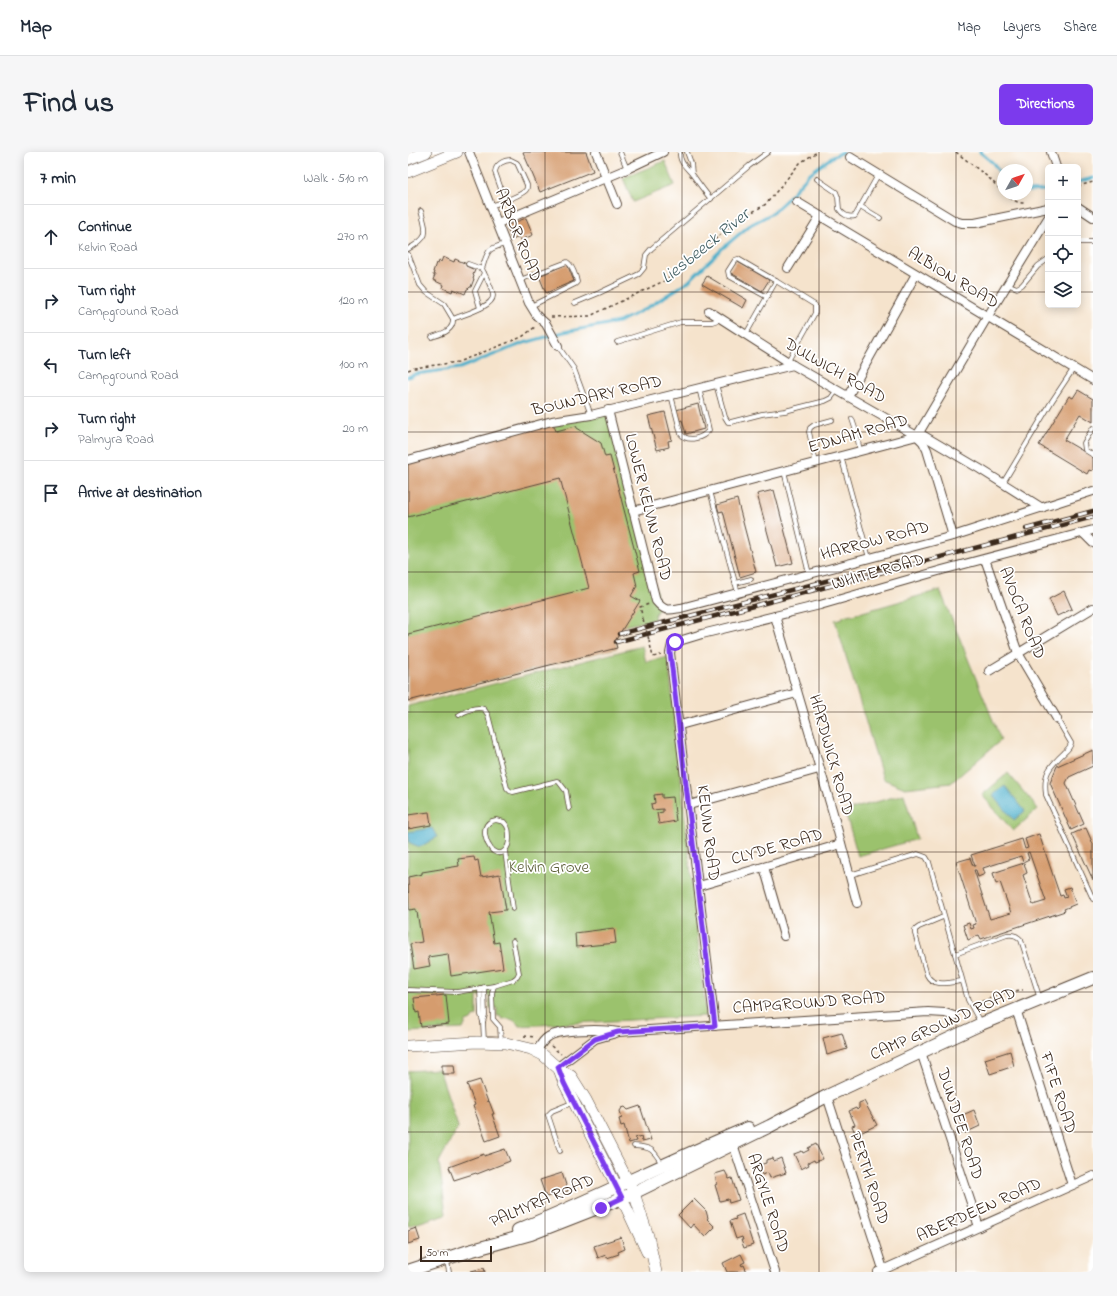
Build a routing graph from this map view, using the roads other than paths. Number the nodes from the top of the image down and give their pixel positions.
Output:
1 (426, 152) edge
2 (457, 152) edge
3 (469, 152) edge
4 (596, 152) edge
5 (620, 152) edge
6 (663, 152) edge
7 (680, 152) edge
8 (687, 152) edge
9 (768, 152) edge
10 (1051, 152) edge
11 (850, 157) dead end
12 (408, 159) edge
13 (1055, 164) edge
14 (627, 169) junction
15 (408, 172) edge
16 (692, 174) junction
17 (879, 174) junction
18 (606, 178) junction
19 (817, 179) dead end
20 (711, 199) junction
21 (505, 200) junction
22 (797, 202) dead end
23 (617, 204) dead end
24 (490, 206) junction
25 (860, 206) junction
26 (1045, 209) edge
27 (1081, 209) edge
28 (421, 211) dead end
29 (820, 216) junction
30 (1093, 217) edge
31 (880, 218) dead end
32 (498, 223) junction
33 (1045, 223) edge
34 (1081, 242) edge
35 (1093, 242) edge
36 (506, 244) junction
37 (408, 249) edge
38 (408, 254) edge
39 (1045, 261) edge
40 (468, 264) dead end
41 (788, 268) dead end
42 (483, 271) junction
43 (916, 274) junction
44 (520, 280) junction
45 (776, 281) junction
46 (1007, 284) junction
47 (767, 297) junction
48 (575, 303) dead end
49 (530, 306) junction
50 (480, 308) junction
51 (708, 311) dead end
52 (988, 316) junction
53 (453, 319) junction
54 (721, 319) junction
55 (746, 334) junction
56 (432, 338) dead end
57 (617, 342) dead end
58 (558, 346) joint
59 (791, 363) junction
60 (1074, 368) junction
61 (1093, 380) edge
62 (716, 384) junction
63 (699, 388) junction
64 (837, 390) junction
65 (670, 395) junction
66 (848, 396) junction
67 (608, 410) junction
68 (592, 415) junction
69 (852, 419) dead end
70 (832, 420) dead end
71 (1093, 428) edge
72 (918, 434) junction
73 (860, 451) junction
74 (1093, 455) edge
75 (841, 456) junction
76 (408, 460) edge
77 (816, 462) junction
78 (784, 471) junction
79 (1002, 483) junction
80 (710, 491) junction
81 (1093, 491) edge
82 (1042, 508) junction
83 (633, 511) junction
84 (1093, 530) edge
85 (1083, 533) junction
86 (953, 536) junction
87 (1093, 543) edge
88 (869, 558) junction
89 (984, 559) junction
90 (809, 574) junction
91 (751, 579) dead end
92 (735, 583) junction
93 (738, 593) junction
94 (1093, 608) edge
95 (663, 609) joint
96 (776, 616) junction
97 (672, 644) joint
98 (1018, 653) junction
99 (988, 671) dead end
100 (797, 693) junction
101 (459, 714) dead end
102 (1057, 719) joint
103 (680, 725) junction
104 (820, 769) junction
105 (689, 805) junction
106 (569, 809) dead end
107 (841, 844) junction
108 (505, 851) junction
109 (764, 867) junction
110 (849, 875) junction
111 (699, 886) junction
112 (1093, 899) edge
113 (857, 903) dead end
114 (513, 909) dead end
115 (943, 917) junction
116 (784, 936) dead end
117 (513, 941) dead end
118 (955, 954) junction
119 (1093, 978) edge
120 (962, 981) junction
121 (494, 986) junction
122 (482, 988) junction
123 (408, 990) edge
124 (1040, 999) junction
125 (1016, 1009) junction
126 (954, 1016) dead end
127 (981, 1024) junction
128 (715, 1026) junction
129 (618, 1032) junction
130 (501, 1042) junction
131 (484, 1043) junction
132 (408, 1046) edge
133 (536, 1052) junction
134 (920, 1052) junction
135 (559, 1068) junction
136 (827, 1096) junction
137 (574, 1102) junction
138 (808, 1105) junction
139 (733, 1144) junction
140 (634, 1146) dead end
141 (560, 1151) dead end
142 (663, 1166) junction
143 (1093, 1176) edge
144 (629, 1182) junction
145 (1072, 1185) junction
146 (617, 1187) junction
147 (634, 1193) junction
148 (622, 1198) junction
149 (979, 1227) junction
150 (469, 1251) junction
151 (446, 1258) junction
152 (655, 1268) edge
153 (408, 1271) edge
154 (880, 1271) edge
155 (449, 1272) edge
156 (775, 1272) edge

1 - 12 main road
2 - 15 main road
3 - 24 street, ARBOR ROAD
4 - 18 street
5 - 14 lane
6 - 14 street
7 - 16 lane
8 - 16 lane
9 - 20 lane
10 - 13 street
11 - 17 street
14 - 18 street
16 - 20 lane
17 - 25 lane
17 - 26 street
18 - 23 street
18 - 32 street
19 - 25 lane
20 - 48 lane
21 - 21 lane
21 - 24 lane
22 - 29 street, ALBION ROAD
24 - 32 street, ARBOR ROAD
25 - 31 lane
27 - 30 street
28 - 37 lane
29 - 41 street
29 - 43 street, ALBION ROAD
32 - 36 street, ARBOR ROAD
33 - 46 street, EDNAM ROAD
34 - 35 lane
36 - 42 lane
36 - 44 street, ARBOR ROAD
38 - 53 lane
39 - 46 lane
40 - 42 lane
42 - 50 lane
42 - 50 lane
43 - 52 street, ALBION ROAD
43 - 66 street
44 - 49 street, ARBOR ROAD
44 - 49 lane
45 - 47 lane
45 - 47 lane
45 - 59 lane
46 - 52 street, EDNAM ROAD
47 - 55 lane
49 - 58 street, ARBOR ROAD
50 - 53 lane
51 - 54 street, DULWICH ROAD
52 - 60 street, ALBION ROAD
52 - 72 street, EDNAM ROAD
53 - 56 lane
54 - 55 street, DULWICH ROAD
54 - 57 lane
55 - 59 street, DULWICH ROAD
58 - 68 lane
59 - 62 street, BOUNDARY ROAD
59 - 64 street, DULWICH ROAD
60 - 61 street, ALBION ROAD
60 - 79 lane
62 - 63 street, BOUNDARY ROAD
62 - 64 lane
63 - 65 street, BOUNDARY ROAD
63 - 65 lane
64 - 66 street, DULWICH ROAD
65 - 67 street, BOUNDARY ROAD
66 - 72 street, DULWICH ROAD
67 - 68 street, BOUNDARY ROAD
67 - 83 street, LOWER KELVIN ROAD
68 - 76 street, BOUNDARY ROAD
69 - 73 lane
70 - 77 lane
71 - 74 lane
72 - 73 street, EDNAM ROAD
72 - 79 street
72 - 86 street, DULWICH ROAD
73 - 75 street, EDNAM ROAD
75 - 77 street, EDNAM ROAD
75 - 88 lane
77 - 78 street, EDNAM ROAD
78 - 80 street, EDNAM ROAD
78 - 90 lane
79 - 82 street
80 - 83 street, EDNAM ROAD
80 - 92 lane
81 - 82 street, HARROW ROAD
82 - 86 street, HARROW ROAD
83 - 95 street, LOWER KELVIN ROAD
84 - 85 street, WHITE ROAD
85 - 87 street
85 - 89 street, WHITE ROAD
86 - 88 street, HARROW ROAD
88 - 90 street, HARROW ROAD
89 - 96 street, WHITE ROAD
89 - 98 street, AVOCA ROAD
90 - 93 street, HARROW ROAD
91 - 92 lane
92 - 93 lane
93 - 95 street, HARROW ROAD
94 - 98 street
96 - 97 street, WHITE ROAD
96 - 100 street, HARDWICK ROAD
97 - 103 street, KELVIN ROAD
98 - 99 street
98 - 102 street, AVOCA ROAD
100 - 103 street
100 - 104 street, HARDWICK ROAD
101 - 106 lane
102 - 112 lane
103 - 105 street, KELVIN ROAD
104 - 105 street
104 - 107 street, HARDWICK ROAD
105 - 111 street, KELVIN ROAD
107 - 109 street, CLYDE ROAD
107 - 110 street, HARDWICK ROAD
108 - 108 lane
108 - 114 lane
109 - 111 street, CLYDE ROAD
109 - 116 street
110 - 113 street, HARDWICK ROAD
110 - 115 lane
111 - 128 street, KELVIN ROAD
115 - 118 lane
115 - 120 lane
117 - 121 lane
118 - 120 lane
118 - 124 lane
119 - 124 main road, CAMP GROUND ROAD
120 - 127 lane
121 - 122 lane
121 - 130 lane
122 - 123 lane
122 - 131 lane
124 - 125 main road, CAMP GROUND ROAD
125 - 127 main road, CAMP GROUND ROAD
125 - 145 street, FIFE ROAD
126 - 128 street, CAMPGROUND ROAD
127 - 134 main road, CAMP GROUND ROAD
128 - 129 street, CAMPGROUND ROAD
129 - 133 street, CAMPGROUND ROAD
129 - 135 street, CAMPGROUND ROAD
130 - 131 main road
130 - 133 main road
131 - 132 main road
133 - 135 main road
134 - 136 main road, CAMP GROUND ROAD
134 - 149 street, DUNDEE ROAD
135 - 137 main road
135 - 144 main road
136 - 138 main road, CAMP GROUND ROAD
136 - 154 street, PERTH ROAD
137 - 141 lane
137 - 146 main road
138 - 139 main road, CAMP GROUND ROAD
138 - 142 main road, CAMP GROUND ROAD
139 - 147 main road, CAMP GROUND ROAD
139 - 156 street, ARGYLE ROAD
140 - 142 lane
142 - 144 main road, CAMP GROUND ROAD
143 - 145 street, ABERDEEN ROAD
144 - 146 main road, PALMYRA ROAD
144 - 147 main road
145 - 149 street, ABERDEEN ROAD
146 - 148 main road
146 - 150 main road, PALMYRA ROAD
147 - 148 main road, PALMYRA ROAD
147 - 152 main road
148 - 150 main road, PALMYRA ROAD
148 - 152 main road
149 - 154 street, ABERDEEN ROAD
150 - 151 main road, PALMYRA ROAD
151 - 153 main road, PALMYRA ROAD
151 - 155 lane

